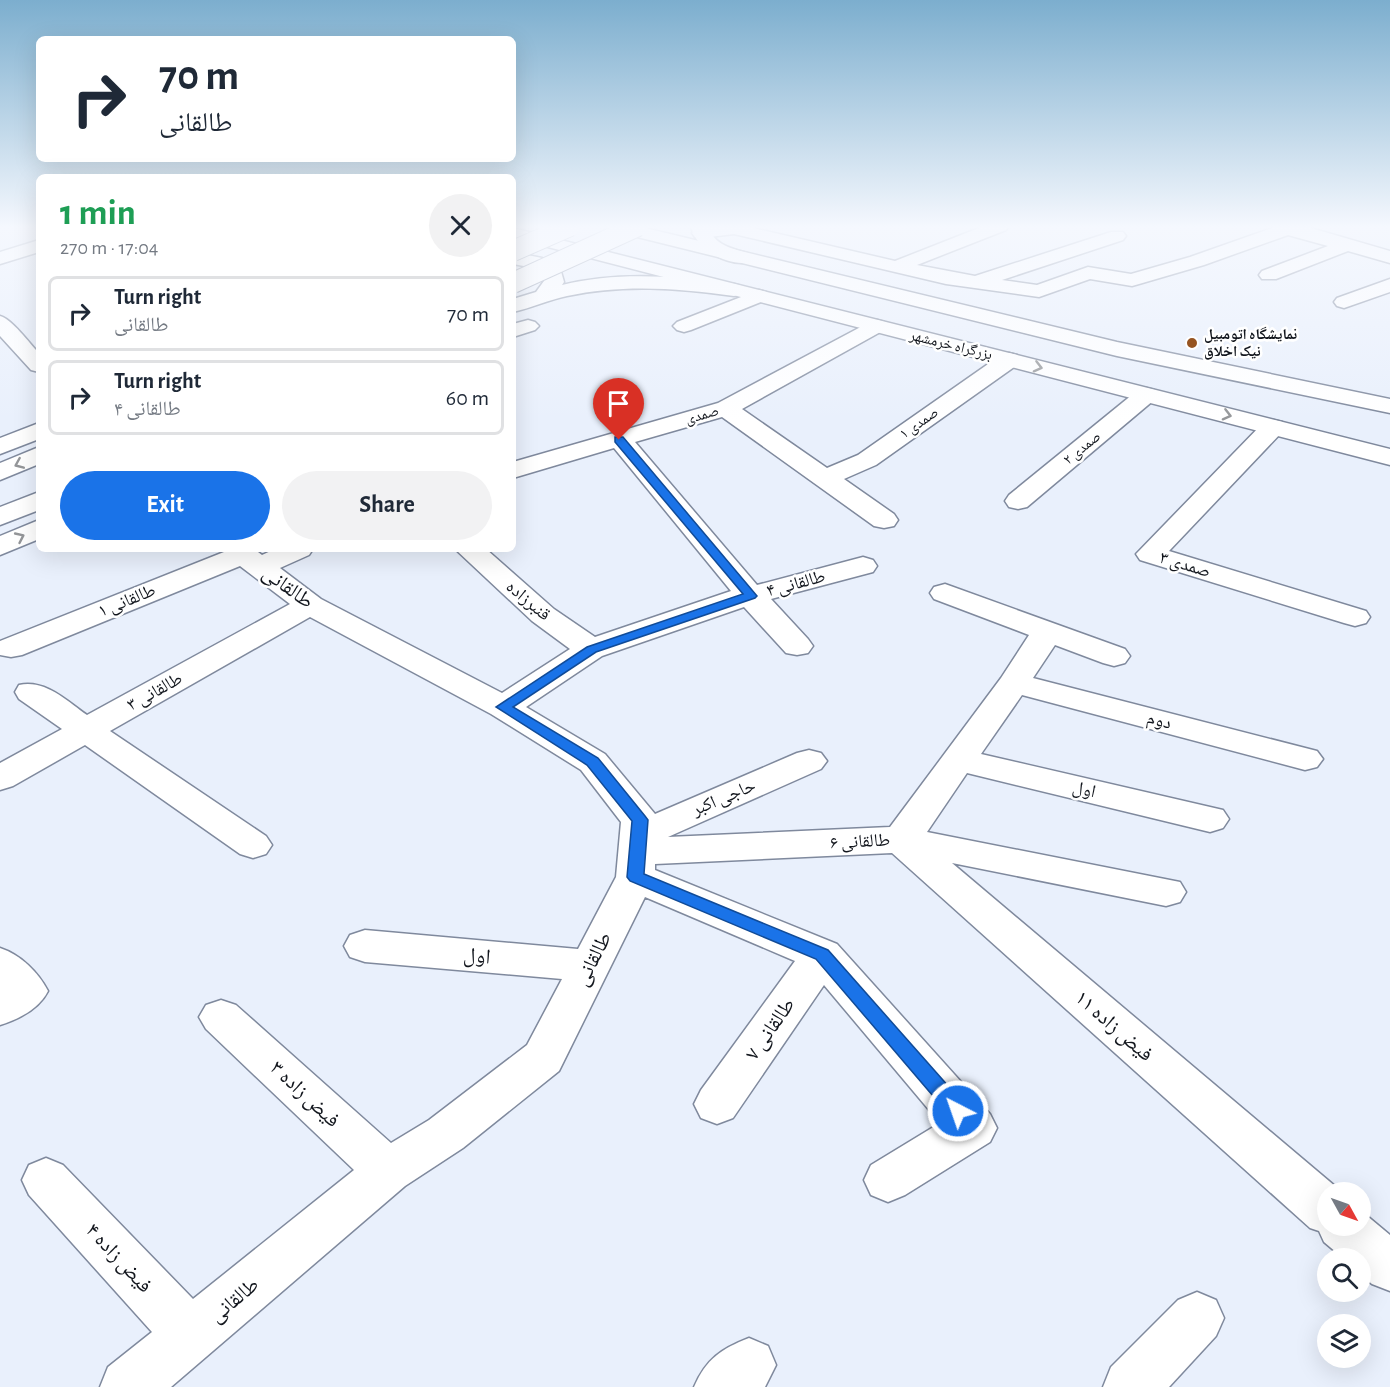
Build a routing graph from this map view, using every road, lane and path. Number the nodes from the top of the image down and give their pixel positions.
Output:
1 (545, 291) edge
2 (561, 291) edge
3 (737, 291) edge
4 (880, 291) edge
5 (923, 291) edge
6 (1375, 291) edge
7 (759, 296) junction
8 (910, 298) junction
9 (1344, 302) dead end
10 (520, 303) edge
11 (0, 322) edge
12 (684, 326) dead end
13 (877, 326) junction
14 (36, 338) edge
15 (1083, 341) junction
16 (16, 343) junction
17 (1009, 360) junction
18 (36, 361) edge
19 (1146, 395) junction
20 (1390, 406) edge
21 (726, 408) junction
22 (1273, 427) junction
23 (36, 431) edge
24 (1302, 435) junction
25 (619, 440) junction
26 (0, 447) edge
27 (36, 456) edge
28 (1390, 457) edge
29 (516, 469) edge
30 (0, 472) edge
31 (825, 478) junction
32 (36, 501) edge
33 (1018, 501) dead end
34 (0, 518) edge
35 (884, 520) dead end
36 (36, 529) edge
37 (0, 547) edge
38 (279, 552) edge
39 (472, 552) edge
40 (246, 557) edge
41 (863, 566) dead end
42 (945, 593) dead end
43 (751, 596) junction
44 (310, 605) junction
45 (1355, 617) dead end
46 (1047, 632) junction
47 (797, 646) dead end
48 (10, 648) dead end
49 (591, 649) junction
50 (1114, 656) dead end
51 (1014, 684) junction
52 (31, 692) dead end
53 (503, 707) junction
54 (88, 729) junction
55 (1305, 759) dead end
56 (958, 760) junction
57 (809, 761) dead end
58 (0, 778) edge
59 (1210, 819) dead end
60 (901, 840) junction
61 (253, 845) dead end
62 (637, 855) junction
63 (1166, 892) dead end
64 (365, 946) dead end
65 (822, 955) junction
66 (0, 964) edge
67 (590, 966) junction
68 (0, 1008) edge
69 (221, 1017) dead end
70 (717, 1104) dead end
71 (388, 1171) junction
72 (46, 1180) dead end
73 (888, 1180) dead end
74 (1317, 1202) edge
75 (1354, 1236) edge
76 (1390, 1267) edge
77 (1197, 1318) dead end
78 (191, 1336) junction
79 (128, 1387) edge
80 (1131, 1387) edge

1 - 10 main road
2 - 10 main road
3 - 7 main road, بزرگراه خرمشهر
4 - 8 main road, بزرگراه خرمشهر
5 - 8 main road
6 - 9 main road
7 - 12 main road
7 - 13 main road, بزرگراه خرمشهر
8 - 15 main road, بزرگراه خرمشهر
11 - 16 main road
13 - 17 main road, بزرگراه خرمشهر
13 - 21 main road, صمدی
14 - 16 main road
15 - 20 main road, بزرگراه خرمشهر
15 - 24 main road
16 - 18 main road
17 -> 19 main road, بزرگراه خرمشهر
17 - 31 main road, صمدی ۱
19 -> 22 main road, بزرگراه خرمشهر
19 - 33 main road, صمدی ۲
21 - 25 main road, صمدی
21 - 31 main road
22 - 24 main road, بزرگراه خرمشهر
22 - 45 main road, صمدی ۳
23 - 26 main road
24 - 28 main road, بزرگراه خرمشهر
25 - 29 main road, صمدی
25 - 43 main road
27 -> 30 main road
31 - 35 main road
32 - 34 main road
37 -> 36 main road
38 - 40 main road, طالقانی ۱
39 - 49 main road, قنبرزاده
40 - 44 main road, طالقانی
40 - 48 main road, طالقانی ۱
41 - 43 main road, طالقانی ۴
42 - 46 main road
43 - 47 main road
43 - 49 main road, طالقانی ۴
44 - 53 main road, طالقانی
44 - 54 main road, طالقانی ۳
46 - 50 main road
46 - 51 main road, طالقانی ۶
49 - 53 main road, طالقانی ۴
51 - 55 main road, دوم
51 - 56 main road, طالقانی ۶
52 - 54 main road
53 - 62 main road, طالقانی
54 - 58 main road, طالقانی ۳
54 - 61 main road
56 - 59 main road, اول
56 - 60 main road, طالقانی ۶
57 - 62 main road, حاجی اکبر
60 - 62 main road, طالقانی ۶
60 - 63 main road
60 - 74 main road, فیض زاده ۱۱
62 - 65 main road
62 - 67 main road, طالقانی
64 - 67 main road, اول
65 - 70 main road, طالقانی ۷
65 - 73 main road
66 - 68 main road
67 - 71 main road, طالقانی
69 - 71 main road, فیض زاده ۳
71 - 78 main road, طالقانی
72 - 78 main road, فیض زاده ۴
75 - 76 main road
77 - 80 main road
78 - 79 main road, طالقانی

